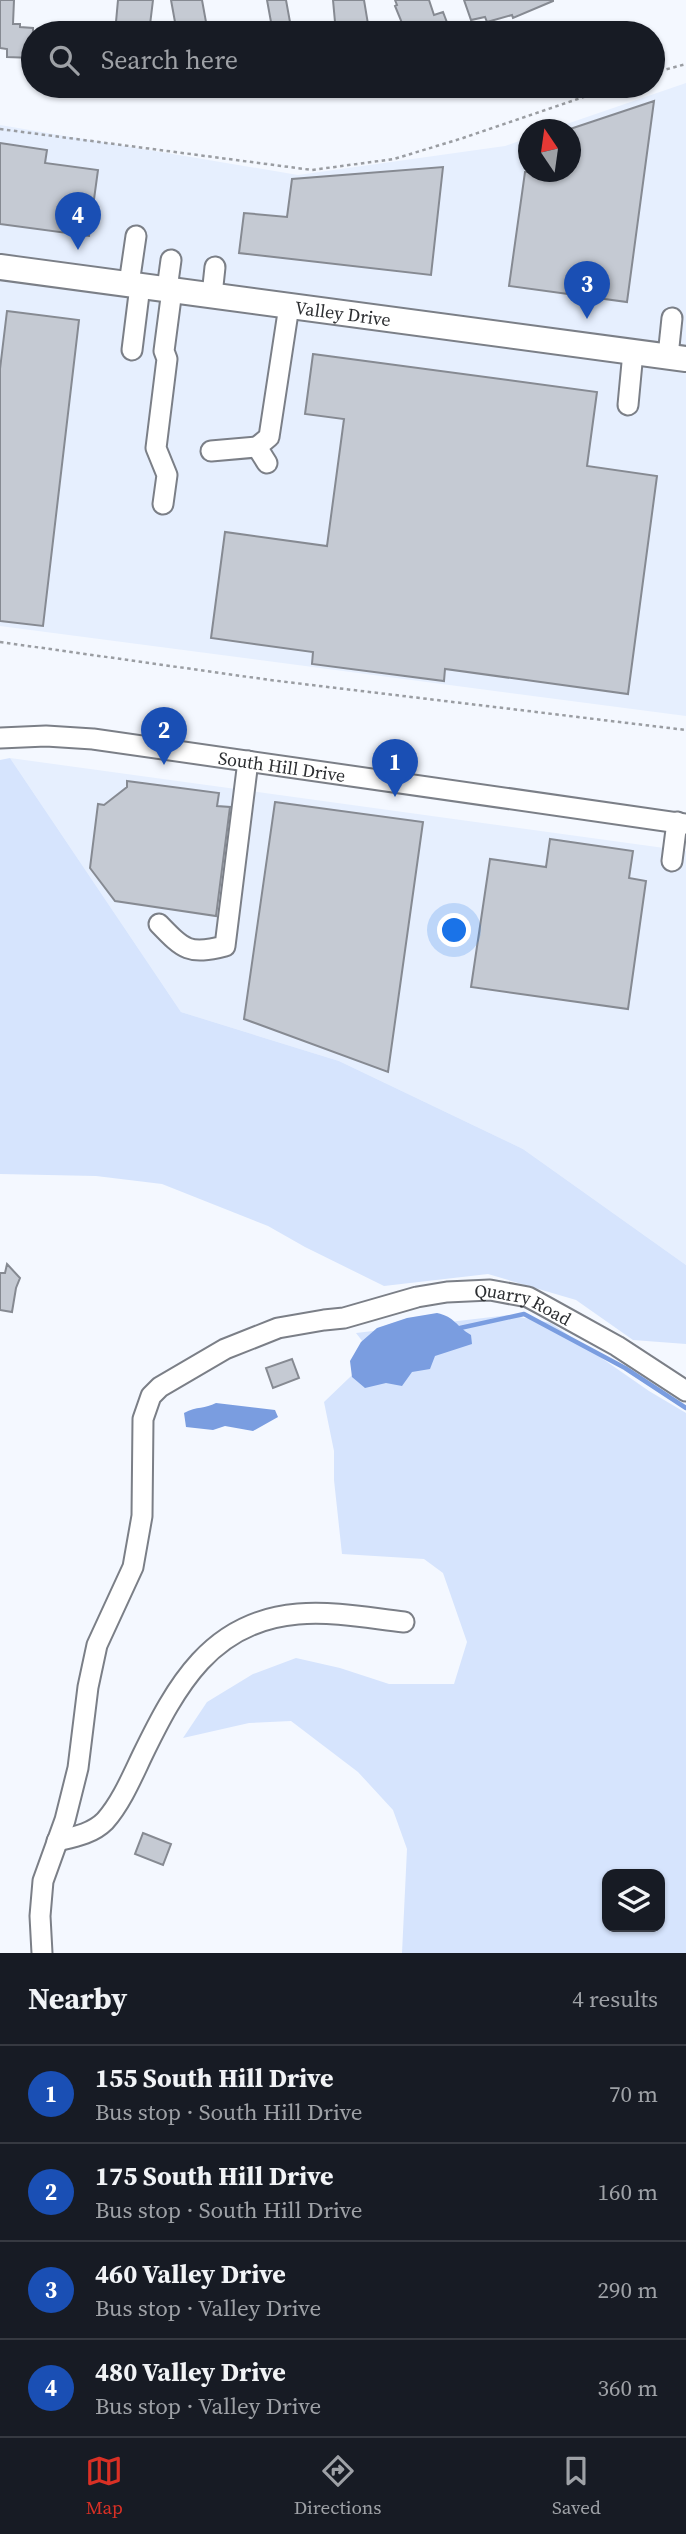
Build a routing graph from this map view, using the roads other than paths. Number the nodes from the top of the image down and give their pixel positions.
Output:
1 (136, 236) dead end
2 (171, 260) dead end
3 (0, 267) edge
4 (215, 267) dead end
5 (135, 285) junction
6 (169, 290) junction
7 (212, 295) junction
8 (289, 306) junction
9 (672, 318) dead end
10 (132, 350) dead end
11 (633, 352) junction
12 (677, 358) edge
13 (628, 405) dead end
14 (211, 450) dead end
15 (163, 504) dead end
16 (0, 738) edge
17 (248, 761) junction
18 (681, 823) edge
19 (672, 861) dead end
20 (159, 924) dead end
21 (686, 1391) edge
22 (404, 1622) dead end
23 (57, 1841) junction
24 (42, 1953) edge

1 - 5 street
2 - 6 street
3 - 5 main road, Valley Drive
4 - 7 street
5 - 6 main road, Valley Drive
5 - 10 street
6 - 7 main road, Valley Drive
6 - 15 street
7 - 8 main road, Valley Drive
8 - 11 main road, Valley Drive
8 - 14 street
9 - 12 street
11 - 12 main road, Valley Drive
11 - 13 street
16 - 17 street, South Hill Drive
17 - 18 street, South Hill Drive
17 - 20 street
18 - 19 street
21 - 23 street, Quarry Road
22 - 23 street
23 - 24 street, Quarry Road

